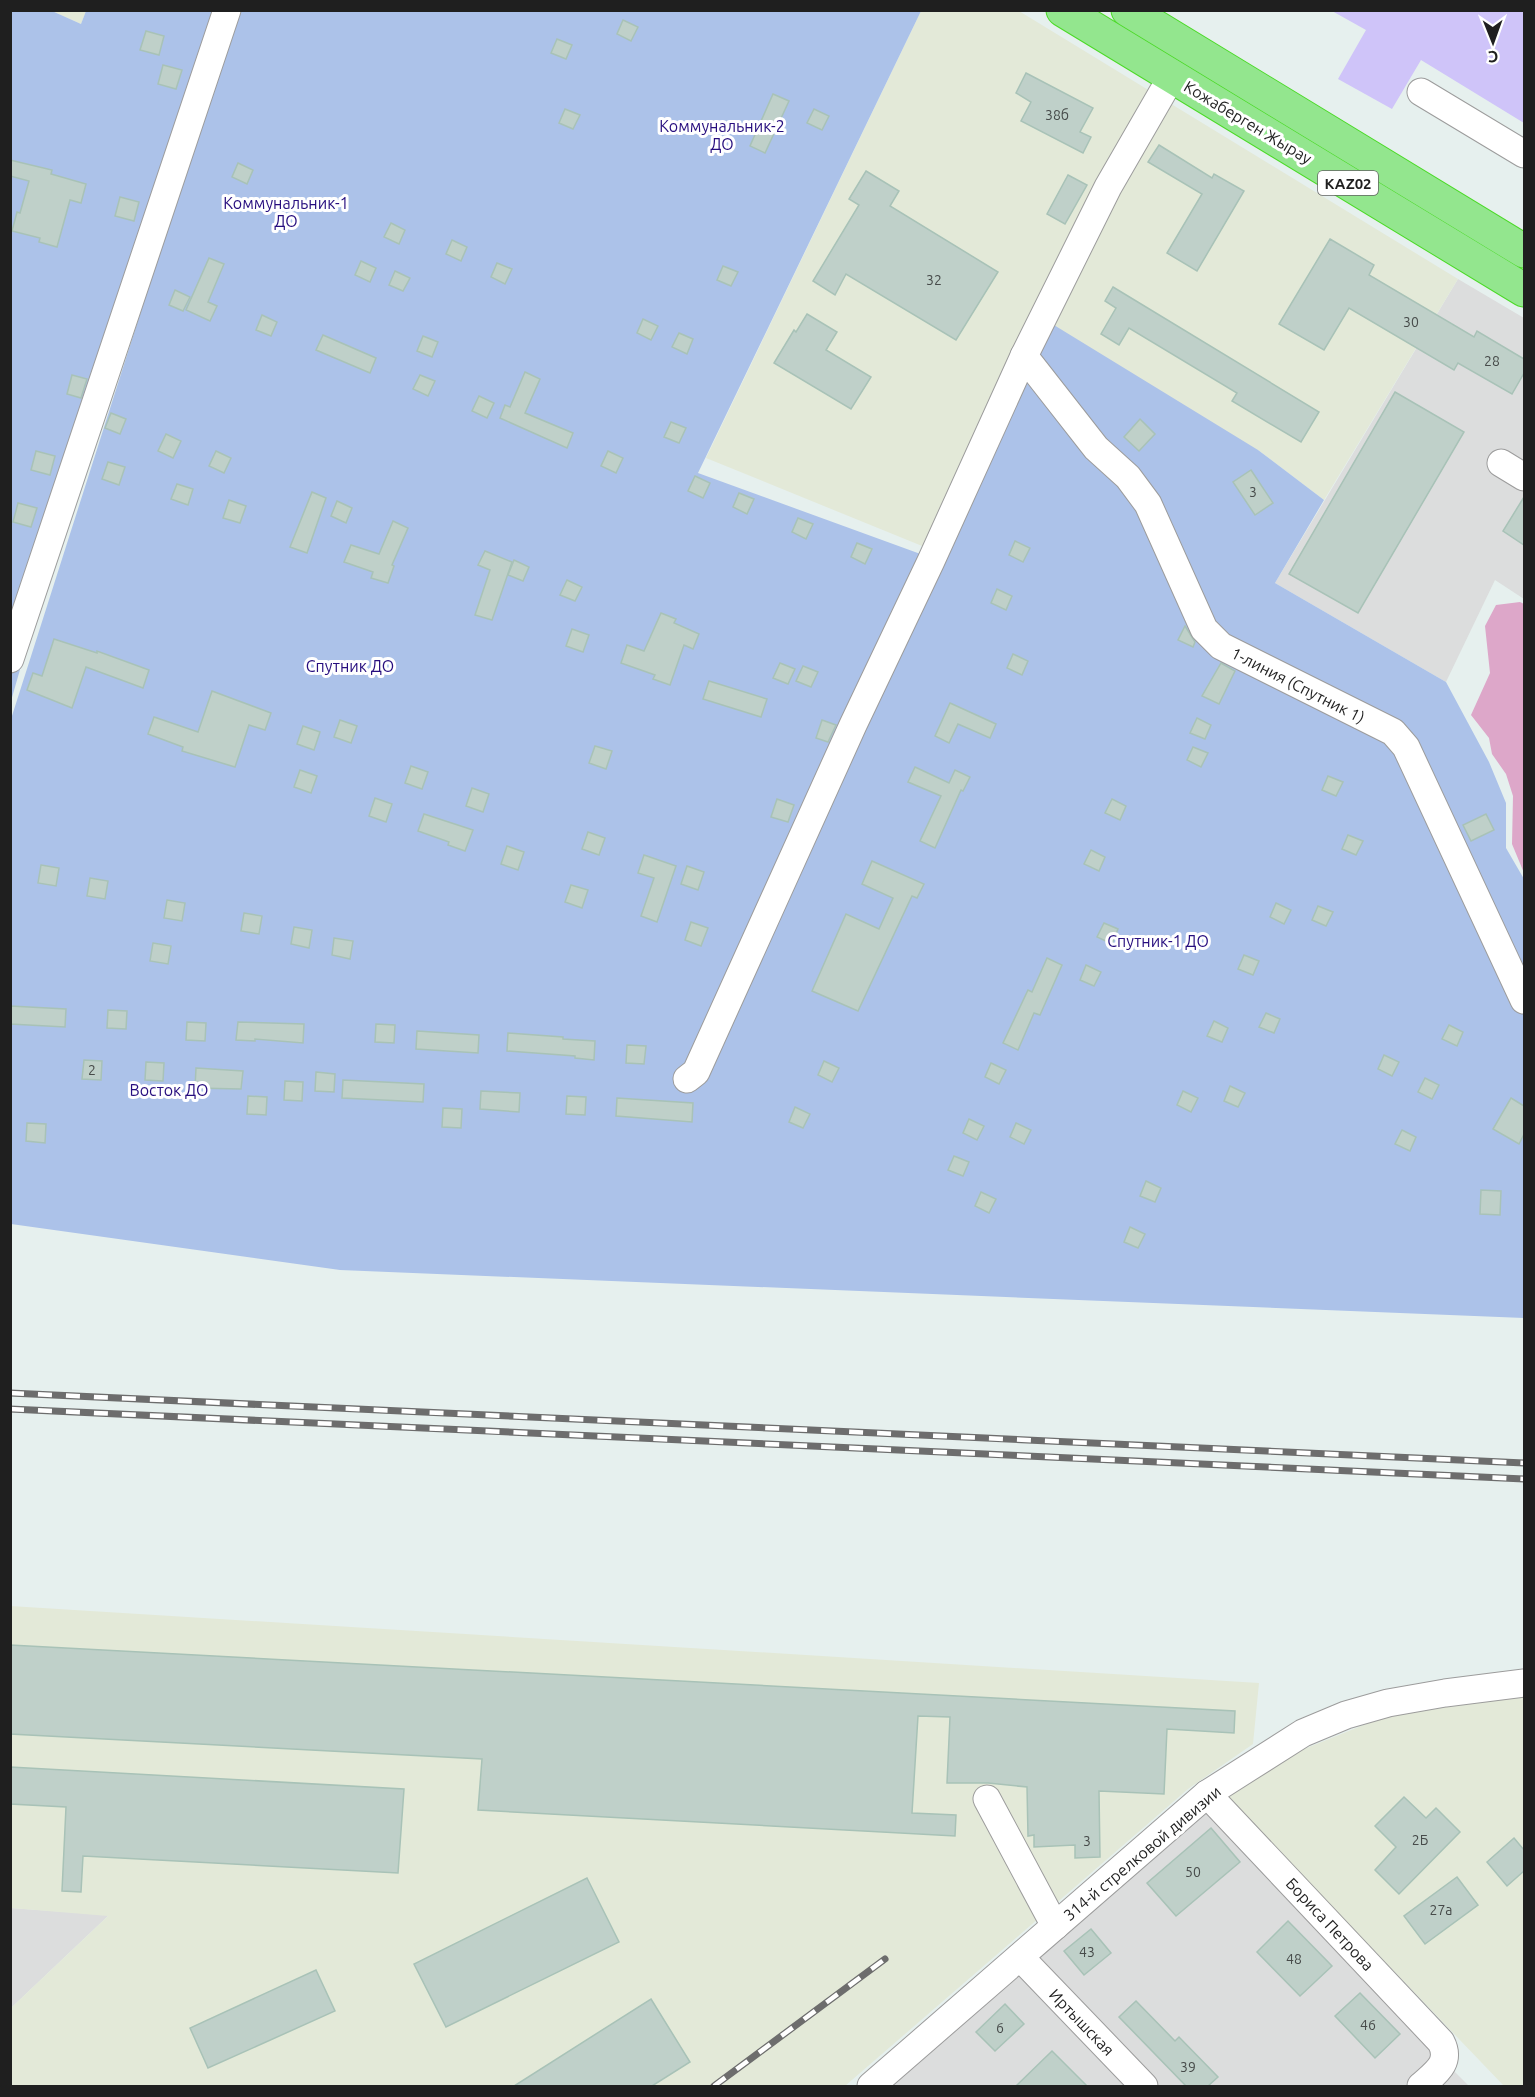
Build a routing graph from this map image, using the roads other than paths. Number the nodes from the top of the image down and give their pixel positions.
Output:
1 (227, 10) edge
2 (1063, 10) edge
3 (1128, 10) edge
4 (1172, 76) junction
5 (1420, 92) dead end
6 (1524, 154) edge
7 (1524, 251) edge
8 (1524, 290) edge
9 (1024, 356) junction
10 (1501, 463) dead end
11 (1524, 477) edge
12 (10, 659) edge
13 (1524, 1000) edge
14 (687, 1079) dead end
15 (1524, 1683) edge
16 (1207, 1794) junction
17 (987, 1800) dead end
18 (1055, 1926) junction
19 (1020, 1957) junction
20 (871, 2086) edge
21 (1144, 2086) edge
22 (1421, 2086) edge

1 - 12 street
2 - 4 highway, Кожаберген Жырау / KAZ02
3 - 7 highway, Кожаберген Жырау / KAZ02
4 - 8 highway, Кожаберген Жырау / KAZ02
4 - 9 street
5 - 6 street
9 - 13 street, 1-линия (Спутник 1)
9 - 14 street
10 - 11 street
15 - 16 street, 314-й стрелковой дивизии
16 - 18 street, 314-й стрелковой дивизии
16 - 22 street, Бориса Петрова
17 - 18 street
18 - 19 street, 314-й стрелковой дивизии
19 - 20 street, 314-й стрелковой дивизии
19 - 21 street, Иртышская

